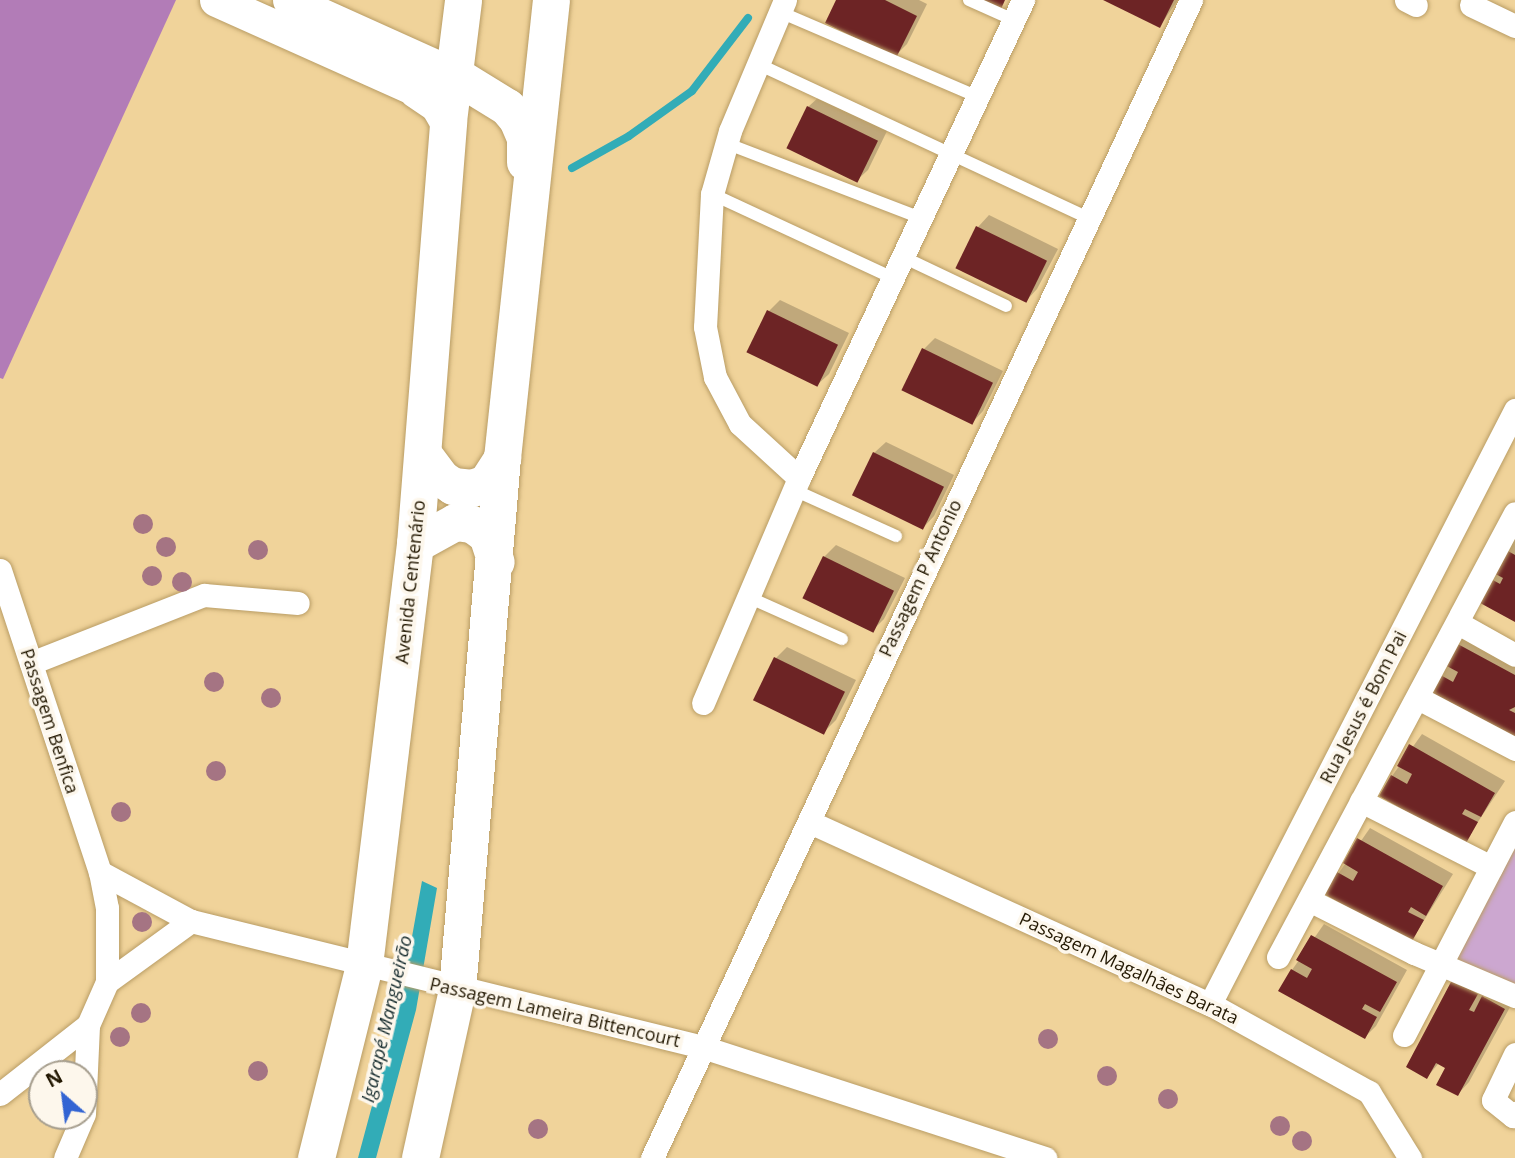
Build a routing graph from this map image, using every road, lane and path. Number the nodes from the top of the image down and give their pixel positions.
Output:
1 (216, 0) edge
2 (289, 0) edge
3 (463, 0) edge
4 (551, 0) edge
5 (969, 0) edge
6 (1191, 0) edge
7 (1471, 5) dead end
8 (782, 6) edge
9 (1019, 10) edge
10 (1515, 26) edge
11 (758, 64) junction
12 (455, 75) junction
13 (417, 90) joint
14 (978, 97) junction
15 (448, 121) junction
16 (728, 144) junction
17 (952, 151) junction
18 (712, 194) junction
19 (921, 218) junction
20 (1089, 218) junction
21 (525, 237) junction
22 (903, 257) junction
23 (893, 278) junction
24 (1006, 306) dead end
25 (1515, 410) edge
26 (423, 454) junction
27 (502, 458) junction
28 (796, 484) junction
29 (1512, 525) edge
30 (895, 536) dead end
31 (415, 544) junction
32 (496, 562) junction
33 (0, 570) edge
34 (748, 597) junction
35 (298, 603) dead end
36 (1458, 623) junction
37 (842, 639) dead end
38 (1515, 655) edge
39 (31, 663) junction
40 (1418, 698) junction
41 (703, 703) dead end
42 (1515, 749) edge
43 (1361, 801) junction
44 (1515, 822) edge
45 (812, 823) junction
46 (1491, 867) junction
47 (100, 872) junction
48 (1309, 900) junction
49 (191, 922) junction
50 (1278, 957) dead end
51 (1440, 964) junction
52 (372, 968) junction
53 (107, 982) junction
54 (450, 988) junction
55 (1515, 996) edge
56 (1210, 1004) junction
57 (89, 1025) junction
58 (1404, 1035) dead end
59 (704, 1047) junction
60 (1515, 1054) edge
61 (87, 1060) edge
62 (0, 1094) edge
63 (1515, 1113) edge
64 (77, 1130) edge
65 (1402, 1156) edge
66 (65, 1158) edge
67 (316, 1158) edge
68 (419, 1158) edge
69 (652, 1158) edge
70 (1045, 1158) edge

1 - 13 street
2 - 12 street
3 - 12 main road, Avenida Centenário
4 - 21 main road
5 - 9 lane
6 - 20 street, Passagem P Antonio
7 - 10 street
8 - 11 street
8 - 14 lane
9 - 14 street
11 - 16 street
11 - 17 lane
12 - 15 main road, Avenida Centenário
12 - 21 main road
13 - 15 main road
14 - 17 street
15 - 26 main road, Avenida Centenário
16 - 18 street
16 - 19 lane
17 - 19 street
17 - 20 lane
18 - 23 lane
18 - 28 street
19 - 22 street
20 - 45 street, Passagem P Antonio
21 - 27 main road
22 - 23 street
22 - 24 lane
23 - 28 street
25 - 56 street, Rua Jesus é Bom Pai
26 - 27 main road
26 - 31 main road, Avenida Centenário
27 - 32 main road
28 - 30 lane
28 - 34 street
29 - 36 street
31 - 32 main road
31 - 52 main road, Avenida Centenário
32 - 54 main road
33 - 39 street, Passagem Benfica
34 - 37 lane
34 - 41 street
35 - 39 street
36 - 38 street
36 - 40 street
39 - 47 street, Passagem Benfica
40 - 42 street
40 - 43 street
43 - 46 street
43 - 48 street
44 - 46 street
45 - 56 street, Passagem Magalhães Barata
45 - 59 street, Passagem P Antonio
46 - 51 street
47 - 49 street
47 - 53 street, Passagem Benfica
48 - 50 street
48 - 51 street
49 - 52 street, Passagem Lameira Bittencourt
49 - 53 street
51 - 55 street
51 - 58 street
52 - 54 street, Passagem Lameira Bittencourt
52 - 67 main road, Avenida Centenário
53 - 57 street
54 - 59 street, Passagem Lameira Bittencourt
54 - 68 main road
56 - 65 street, Passagem Magalhães Barata
57 - 61 street
57 - 62 street
59 - 69 street, Passagem P Antonio
59 - 70 street, Passagem Lameira Bittencourt
60 - 63 street
64 - 66 street

